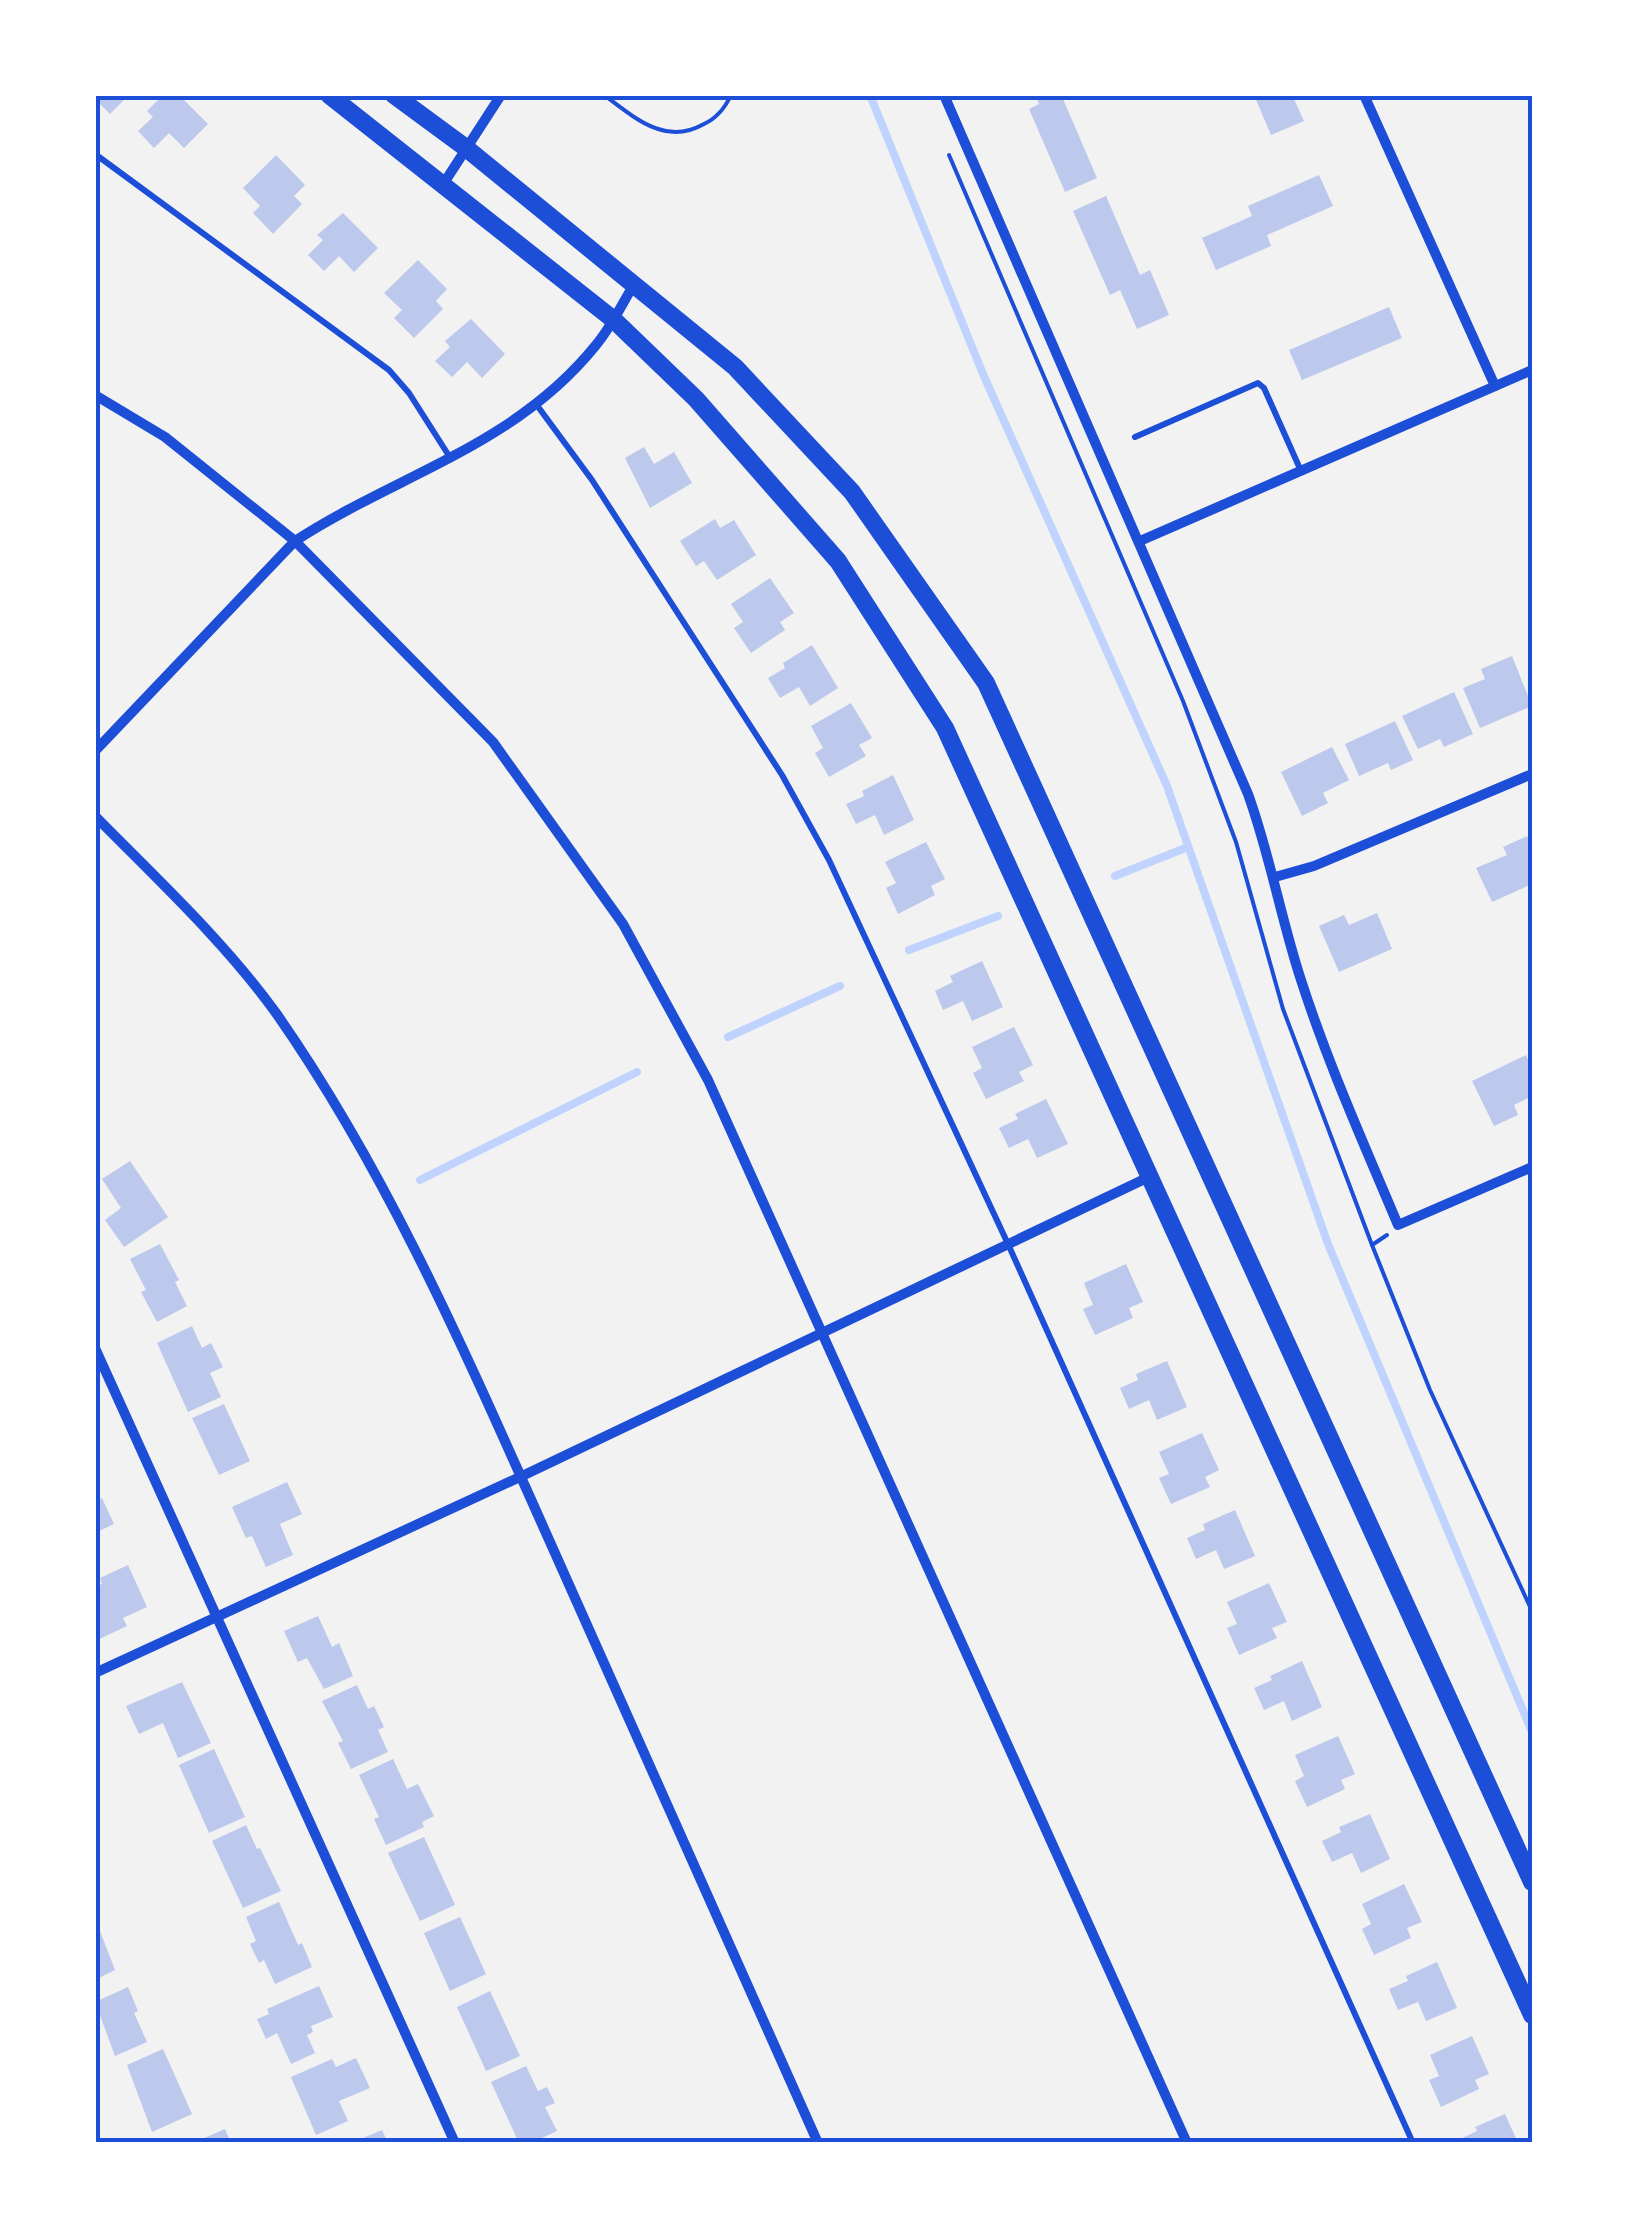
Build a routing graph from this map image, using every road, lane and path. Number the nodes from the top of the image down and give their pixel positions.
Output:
1 (329, 95) edge
2 (394, 95) edge
3 (501, 95) edge
4 (604, 95) edge
5 (730, 95) edge
6 (944, 95) edge
7 (1364, 95) edge
8 (466, 148) junction
9 (947, 150) dead end
10 (95, 154) edge
11 (442, 186) junction
12 (633, 286) junction
13 (614, 320) junction
14 (1532, 370) edge
15 (1495, 386) junction
16 (95, 395) edge
17 (536, 404) junction
18 (1135, 437) dead end
19 (452, 459) junction
20 (1302, 470) junction
21 (295, 541) junction
22 (1140, 541) junction
23 (95, 751) edge
24 (1532, 774) edge
25 (95, 816) edge
26 (1275, 877) junction
27 (1532, 1166) edge
28 (1152, 1176) junction
29 (1008, 1244) junction
30 (820, 1332) junction
31 (95, 1348) edge
32 (520, 1476) junction
33 (1532, 1611) edge
34 (218, 1616) junction
35 (95, 1673) edge
36 (1532, 1882) edge
37 (1532, 2015) edge
38 (455, 2143) edge
39 (818, 2143) edge
40 (1187, 2143) edge
41 (1413, 2143) edge

1 - 11 main road
2 - 8 main road
3 - 8 street
4 - 5 path
6 - 22 street
7 - 15 street
8 - 11 street
8 - 12 main road
9 - 33 path
10 - 19 lane
11 - 13 main road
12 - 13 street
12 - 36 main road
13 - 17 street
13 - 28 main road
14 - 15 street
15 - 20 street
16 - 21 street
17 - 19 street
17 - 29 lane
18 - 20 lane
19 - 21 street
20 - 22 street
21 - 23 street
21 - 30 street
22 - 26 street
24 - 26 street
25 - 32 street
26 - 27 street
28 - 29 street
28 - 37 main road
29 - 30 street
29 - 41 lane
30 - 32 street
30 - 40 street
31 - 34 street
32 - 34 street
32 - 39 street
34 - 35 street
34 - 38 street

